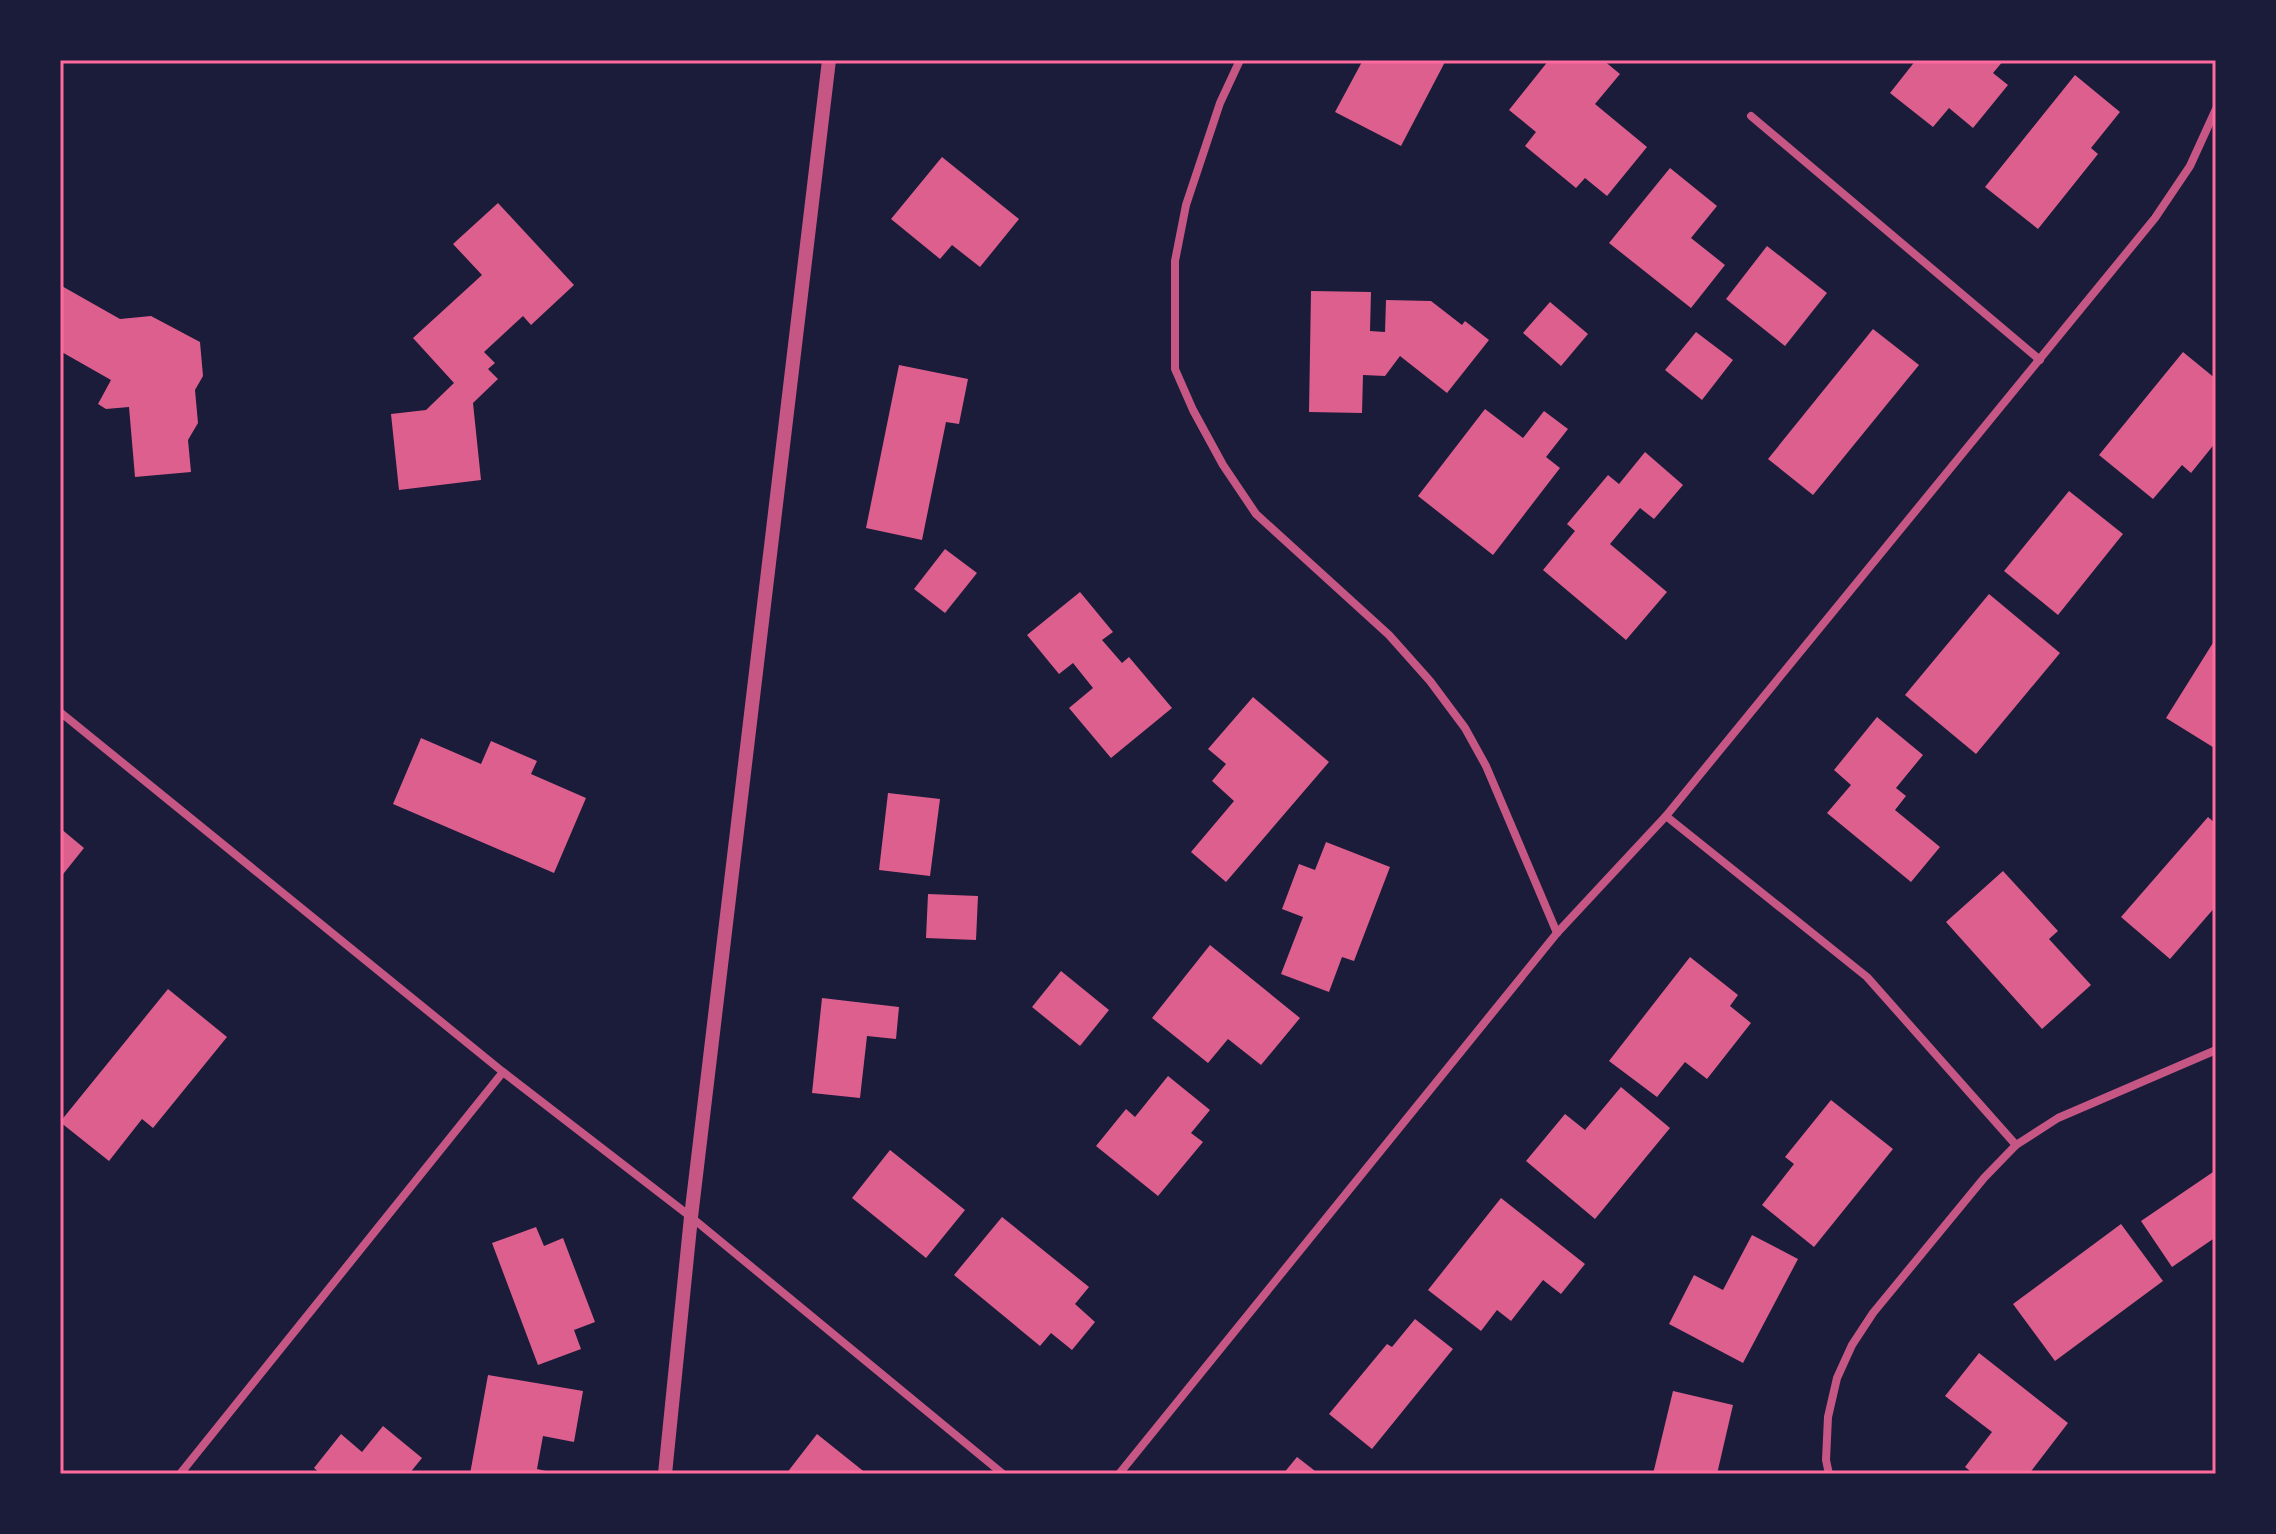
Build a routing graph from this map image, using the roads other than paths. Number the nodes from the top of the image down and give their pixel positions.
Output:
1 (829, 60) edge
2 (1240, 60) edge
3 (2216, 109) edge
4 (1751, 116) dead end
5 (2040, 360) junction
6 (60, 712) edge
7 (1666, 816) junction
8 (1557, 933) junction
9 (2216, 1050) edge
10 (503, 1072) junction
11 (2016, 1145) junction
12 (691, 1217) junction
13 (180, 1474) edge
14 (665, 1474) edge
15 (1003, 1474) edge
16 (1119, 1474) edge
17 (1829, 1474) edge

1 - 12 street
2 - 8 street
3 - 5 street
4 - 5 street
5 - 7 street
6 - 10 street
7 - 8 street
7 - 11 street
8 - 16 street
9 - 11 street
10 - 12 street
10 - 13 street
11 - 17 street
12 - 14 street
12 - 15 street

